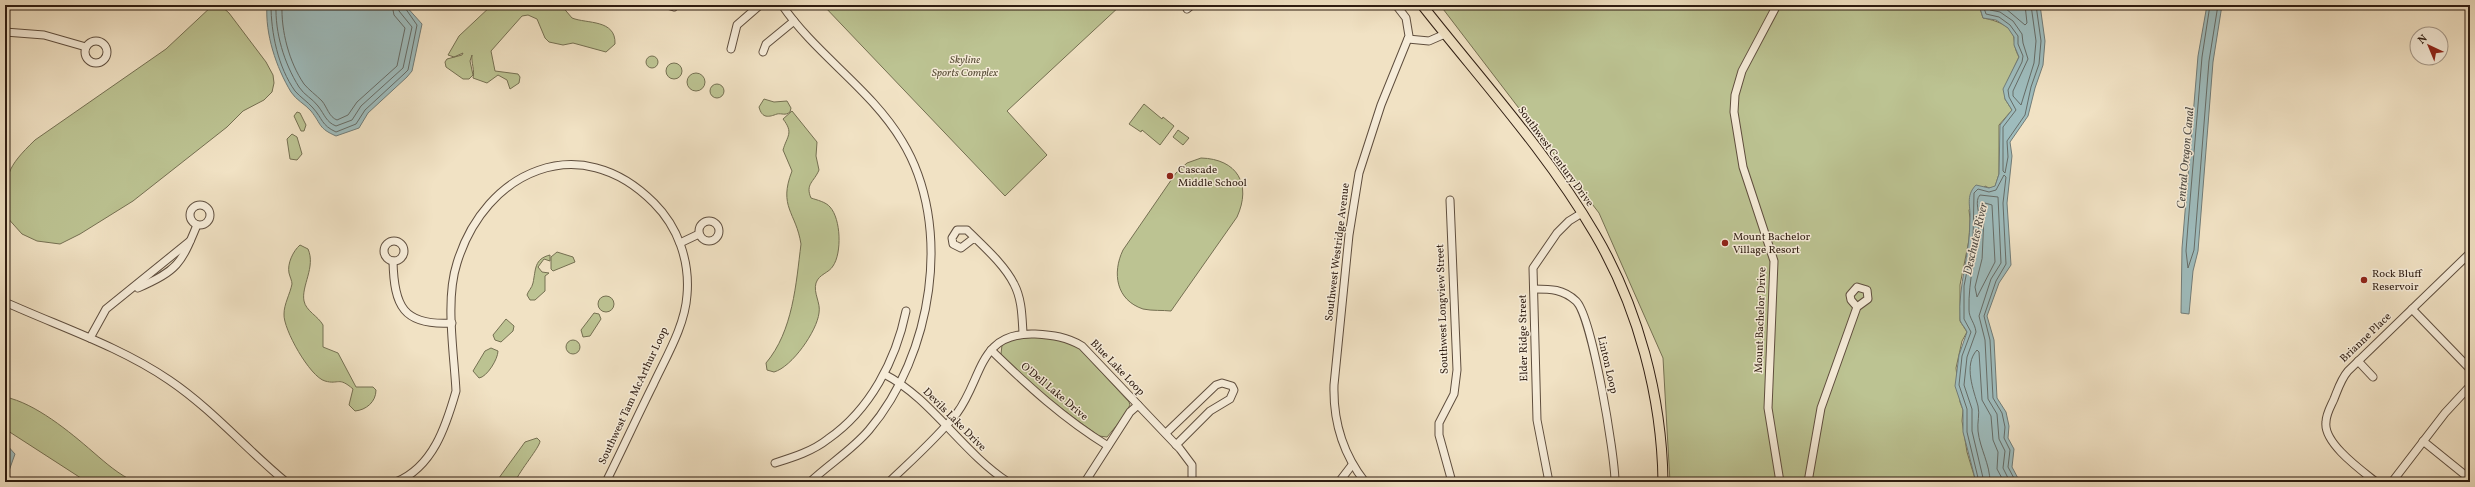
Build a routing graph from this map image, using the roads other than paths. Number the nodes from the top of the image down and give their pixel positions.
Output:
1 (760, 5) edge
2 (782, 5) edge
3 (1396, 5) edge
4 (1422, 5) edge
5 (1777, 5) edge
6 (794, 21) junction
7 (5, 32) edge
8 (1445, 34) junction
9 (1408, 39) junction
10 (86, 47) dead end
11 (731, 50) dead end
12 (764, 52) dead end
13 (1450, 200) dead end
14 (1582, 213) junction
15 (196, 225) dead end
16 (699, 234) dead end
17 (974, 238) dead end
18 (680, 242) junction
19 (2469, 256) edge
20 (393, 261) dead end
21 (1534, 289) junction
22 (5, 302) edge
23 (1857, 307) dead end
24 (2412, 309) junction
25 (906, 311) dead end
26 (452, 323) junction
27 (1022, 334) junction
28 (90, 338) junction
29 (991, 350) junction
30 (2358, 361) junction
31 (2470, 369) edge
32 (884, 374) junction
33 (2373, 377) dead end
34 (901, 383) junction
35 (2470, 386) edge
36 (1138, 405) junction
37 (944, 426) junction
38 (1166, 433) junction
39 (2423, 441) junction
40 (1176, 445) junction
41 (1108, 446) junction
42 (775, 463) dead end
43 (1352, 465) junction
44 (2470, 479) edge
45 (286, 482) edge
46 (396, 482) edge
47 (606, 482) edge
48 (810, 482) edge
49 (888, 482) edge
50 (1008, 482) edge
51 (1086, 482) edge
52 (1192, 482) edge
53 (1339, 482) edge
54 (1365, 482) edge
55 (1452, 482) edge
56 (1549, 482) edge
57 (1615, 482) edge
58 (1663, 482) edge
59 (1780, 482) edge
60 (1808, 482) edge
61 (2376, 482) edge
62 (2392, 482) edge

1 - 11 street
2 - 6 street
3 - 9 street, Southwest Westridge Avenue
4 - 8 main road, Southwest Century Drive
5 - 59 street, Mount Bachelor Drive
6 - 12 street
6 - 34 street
7 - 10 street
8 - 9 street
8 - 14 main road, Southwest Century Drive
9 - 43 street, Southwest Westridge Avenue
13 - 55 street, Southwest Longview Street
14 - 21 street, Elder Ridge Street
14 - 58 main road, Southwest Century Drive
15 - 28 street
16 - 18 street
17 - 27 street
18 - 26 street, Southwest Tam McArthur Loop
18 - 47 street, Southwest Tam McArthur Loop
19 - 24 street, Brianne Place
20 - 26 street
21 - 56 street, Elder Ridge Street
21 - 57 street, Linton Loop
22 - 28 street
23 - 60 street
24 - 30 street, Brianne Place
24 - 31 street
25 - 32 street
26 - 46 street, Southwest Tam McArthur Loop
27 - 29 street, Blue Lake Loop
27 - 36 street, Blue Lake Loop
28 - 45 street
29 - 37 street, Blue Lake Loop
29 - 41 street, O'Dell Lake Drive
30 - 33 street
30 - 61 street, Brianne Place
32 - 34 street, Devils Lake Drive
32 - 42 street
34 - 37 street, Devils Lake Drive
34 - 48 street
35 - 39 street
36 - 38 street, Blue Lake Loop
36 - 41 street
37 - 49 street, Blue Lake Loop
37 - 50 street, Devils Lake Drive
38 - 40 street, Blue Lake Loop
38 - 40 street
39 - 44 street
39 - 62 street
40 - 52 street, Blue Lake Loop
41 - 51 street
43 - 53 street
43 - 54 street, Southwest Westridge Avenue

